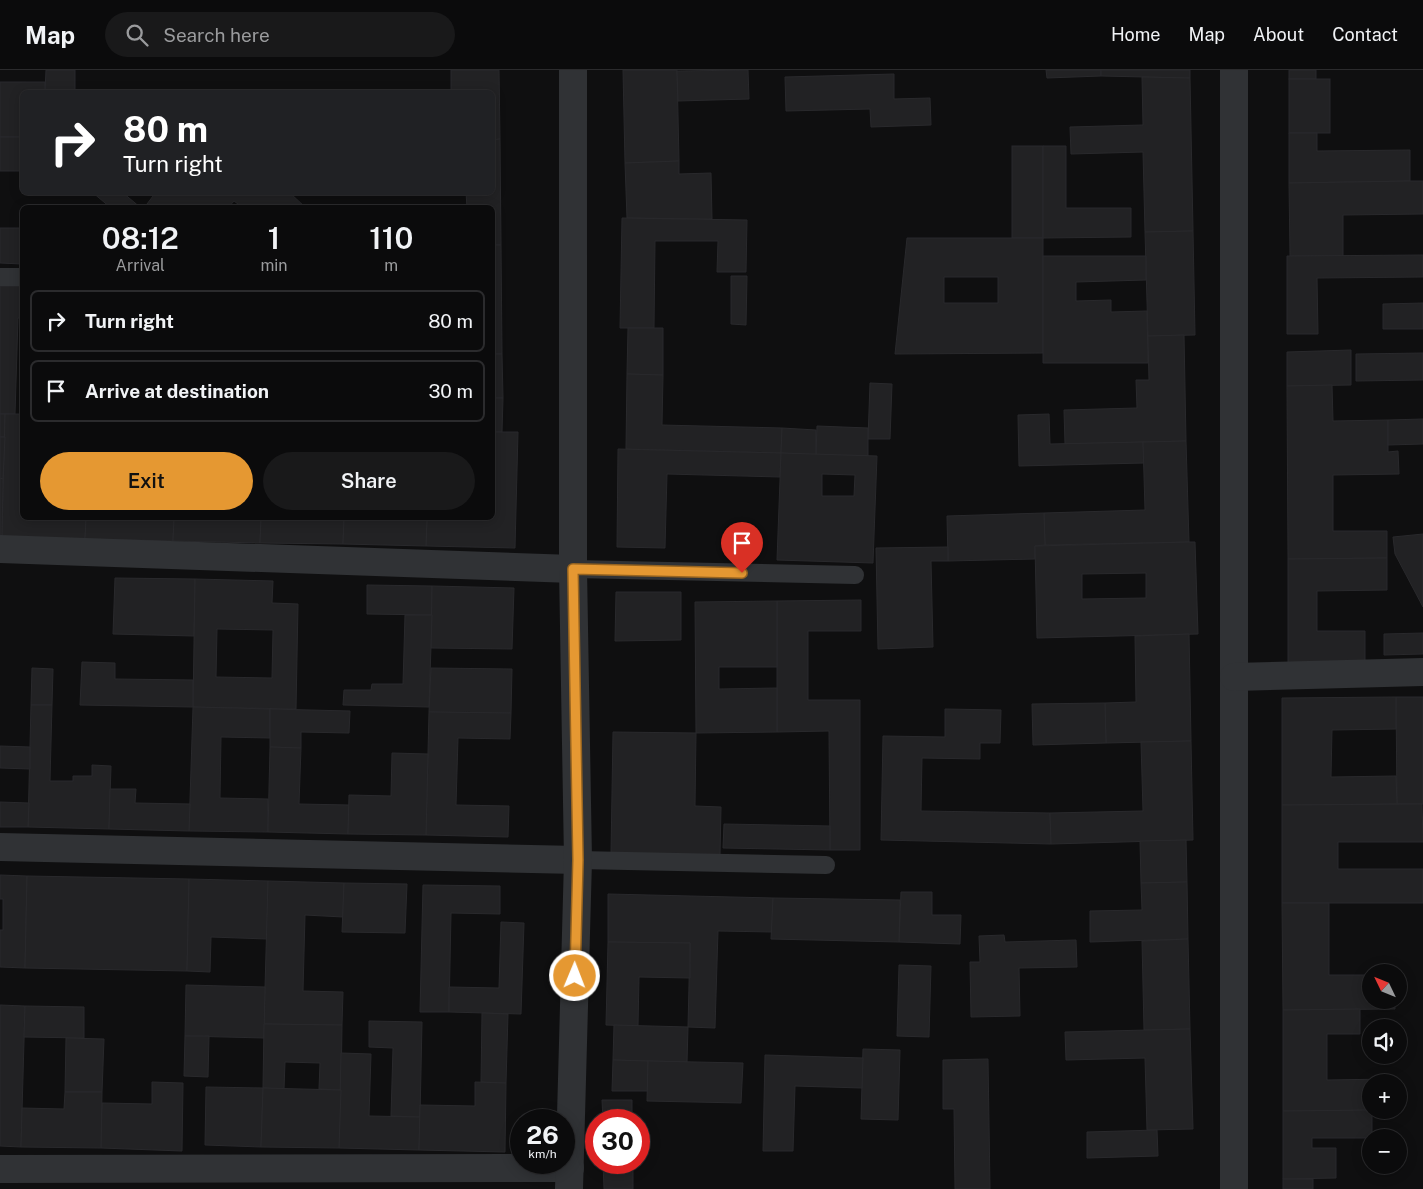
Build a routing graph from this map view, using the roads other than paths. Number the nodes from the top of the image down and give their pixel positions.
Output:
1 (573, 70) edge
2 (1234, 70) edge
3 (0, 277) edge
4 (20, 278) edge
5 (0, 549) edge
6 (573, 569) junction
7 (855, 575) dead end
8 (1423, 672) edge
9 (1234, 677) junction
10 (0, 847) edge
11 (578, 860) junction
12 (826, 865) dead end
13 (0, 1169) edge
14 (569, 1179) edge
15 (1234, 1189) edge

1 - 6 street
2 - 9 street
3 - 4 lane
5 - 6 street
6 - 7 lane
6 - 11 street
8 - 9 street
9 - 15 street
10 - 11 street
11 - 12 lane
11 - 14 street
13 - 14 street

